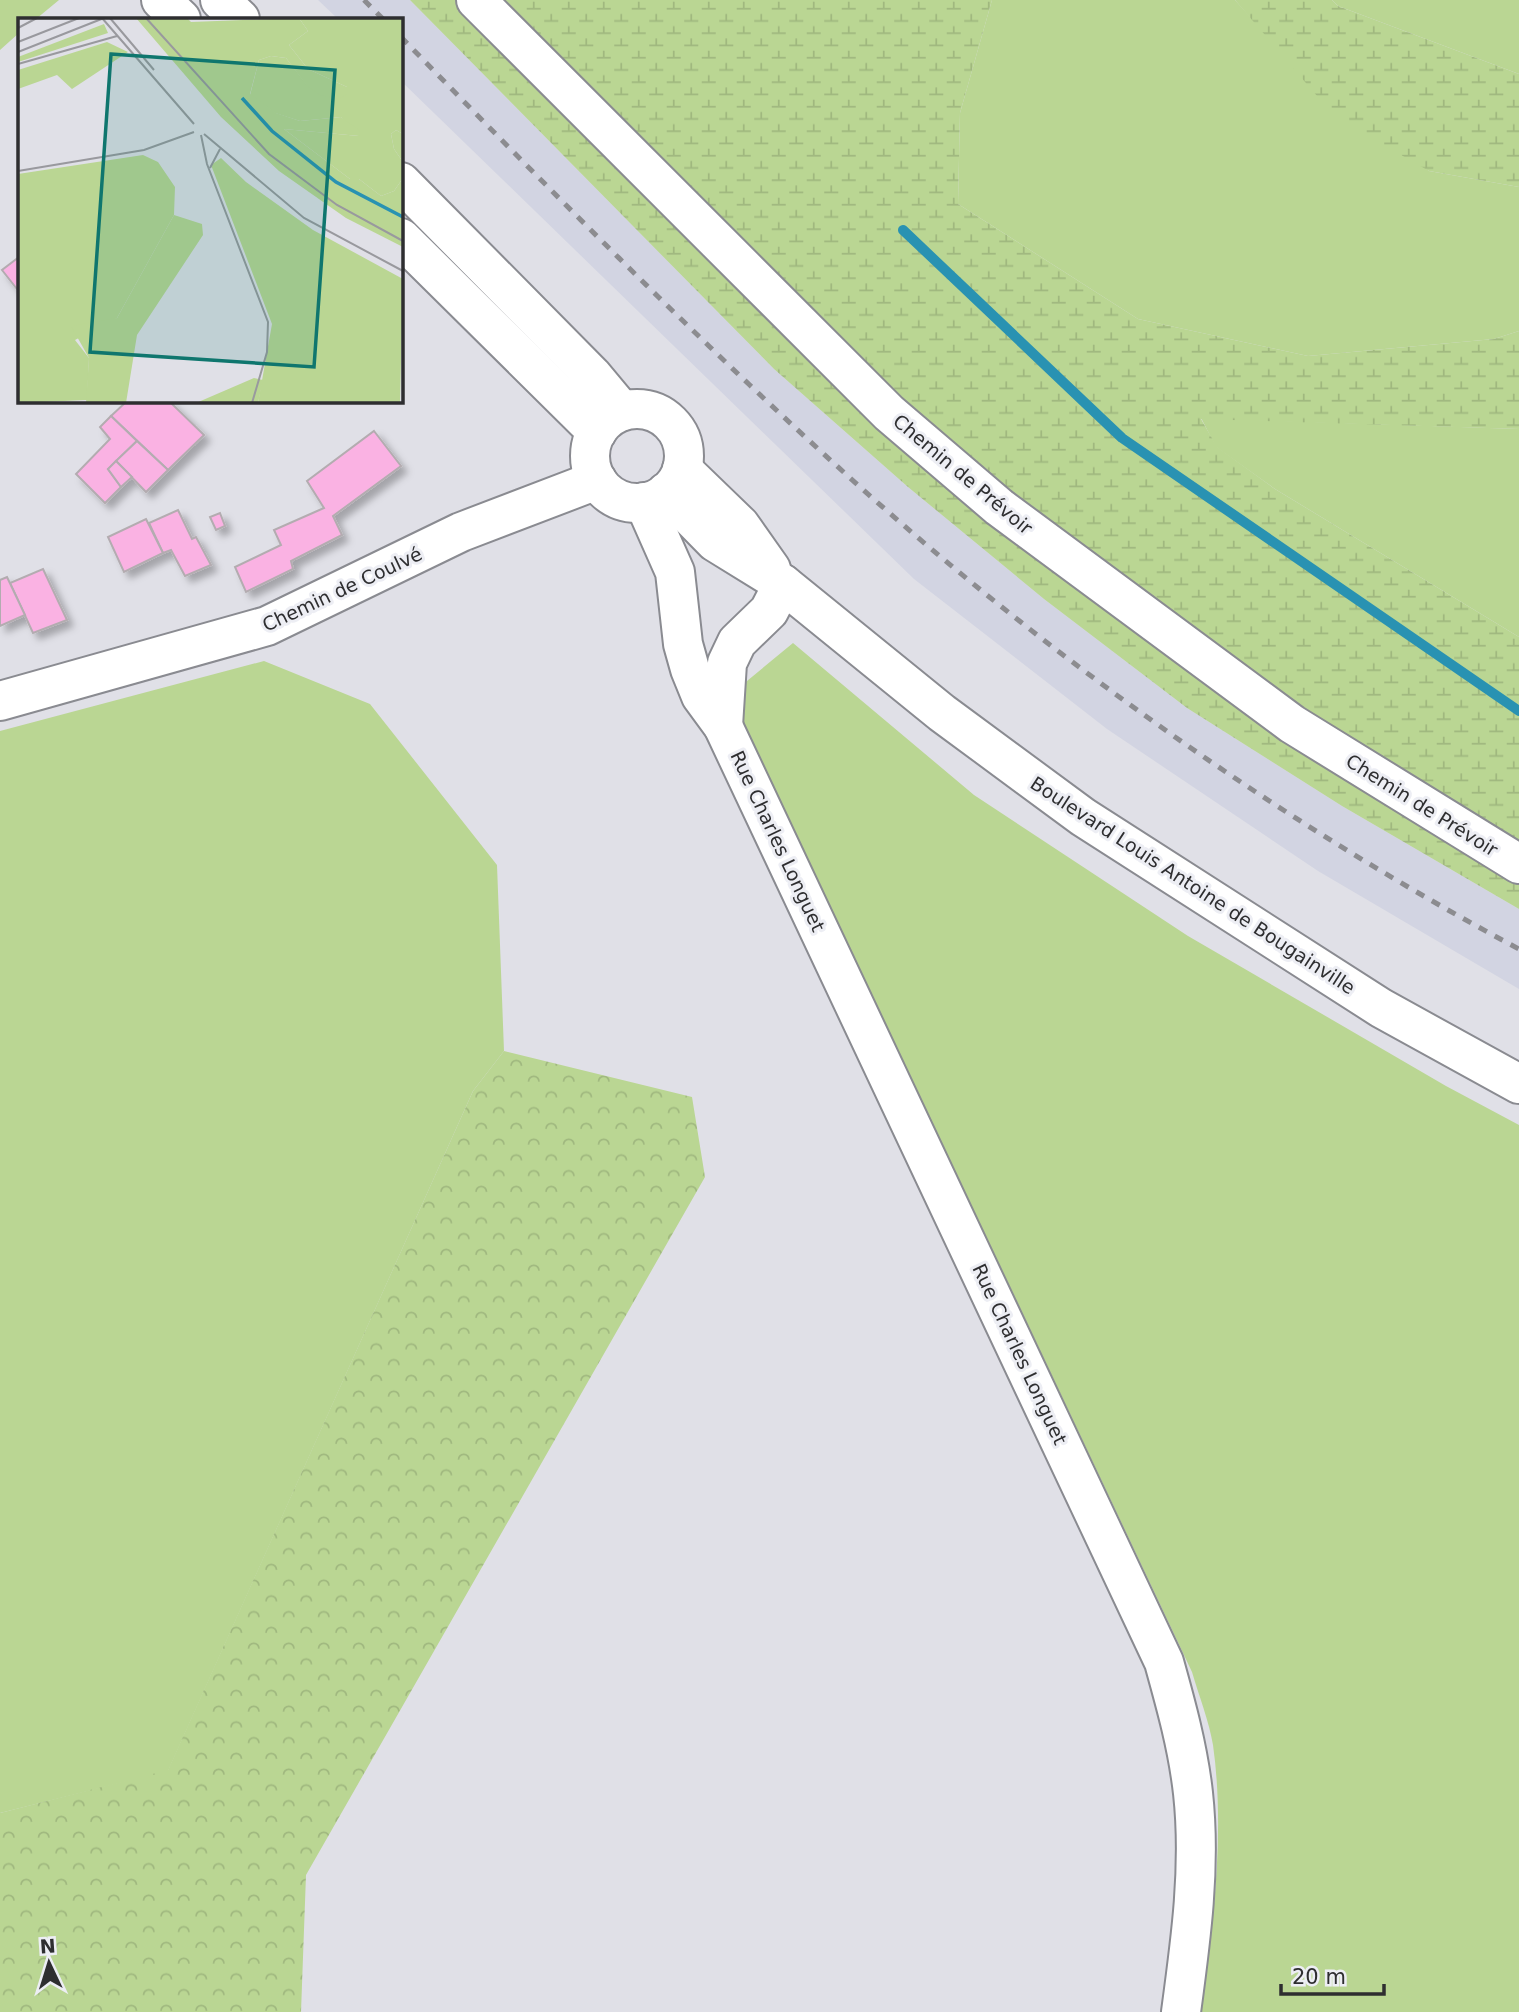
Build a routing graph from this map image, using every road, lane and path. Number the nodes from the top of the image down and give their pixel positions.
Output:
1 (161, 0) edge
2 (220, 0) edge
3 (476, 0) edge
4 (180, 18) edge
5 (239, 18) edge
6 (402, 183) edge
7 (402, 239) edge
8 (610, 421) junction
9 (597, 480) junction
10 (664, 488) junction
11 (783, 584) junction
12 (0, 701) edge
13 (723, 726) junction
14 (1519, 864) edge
15 (1519, 1084) edge
16 (1181, 2012) edge

1 - 4 street
2 - 5 street
3 - 14 street, Chemin de Prévoir
6 - 8 street
7 - 8 street
8 - 9 street
8 - 10 street
9 - 10 street
9 - 12 street, Chemin de Coulvé
10 - 11 street, Boulevard Louis Antoine de Bougainville
10 - 13 street, Rue Charles Longuet
11 - 13 street, Rue Charles Longuet
11 - 15 street, Boulevard Louis Antoine de Bougainville
13 - 16 street, Rue Charles Longuet

